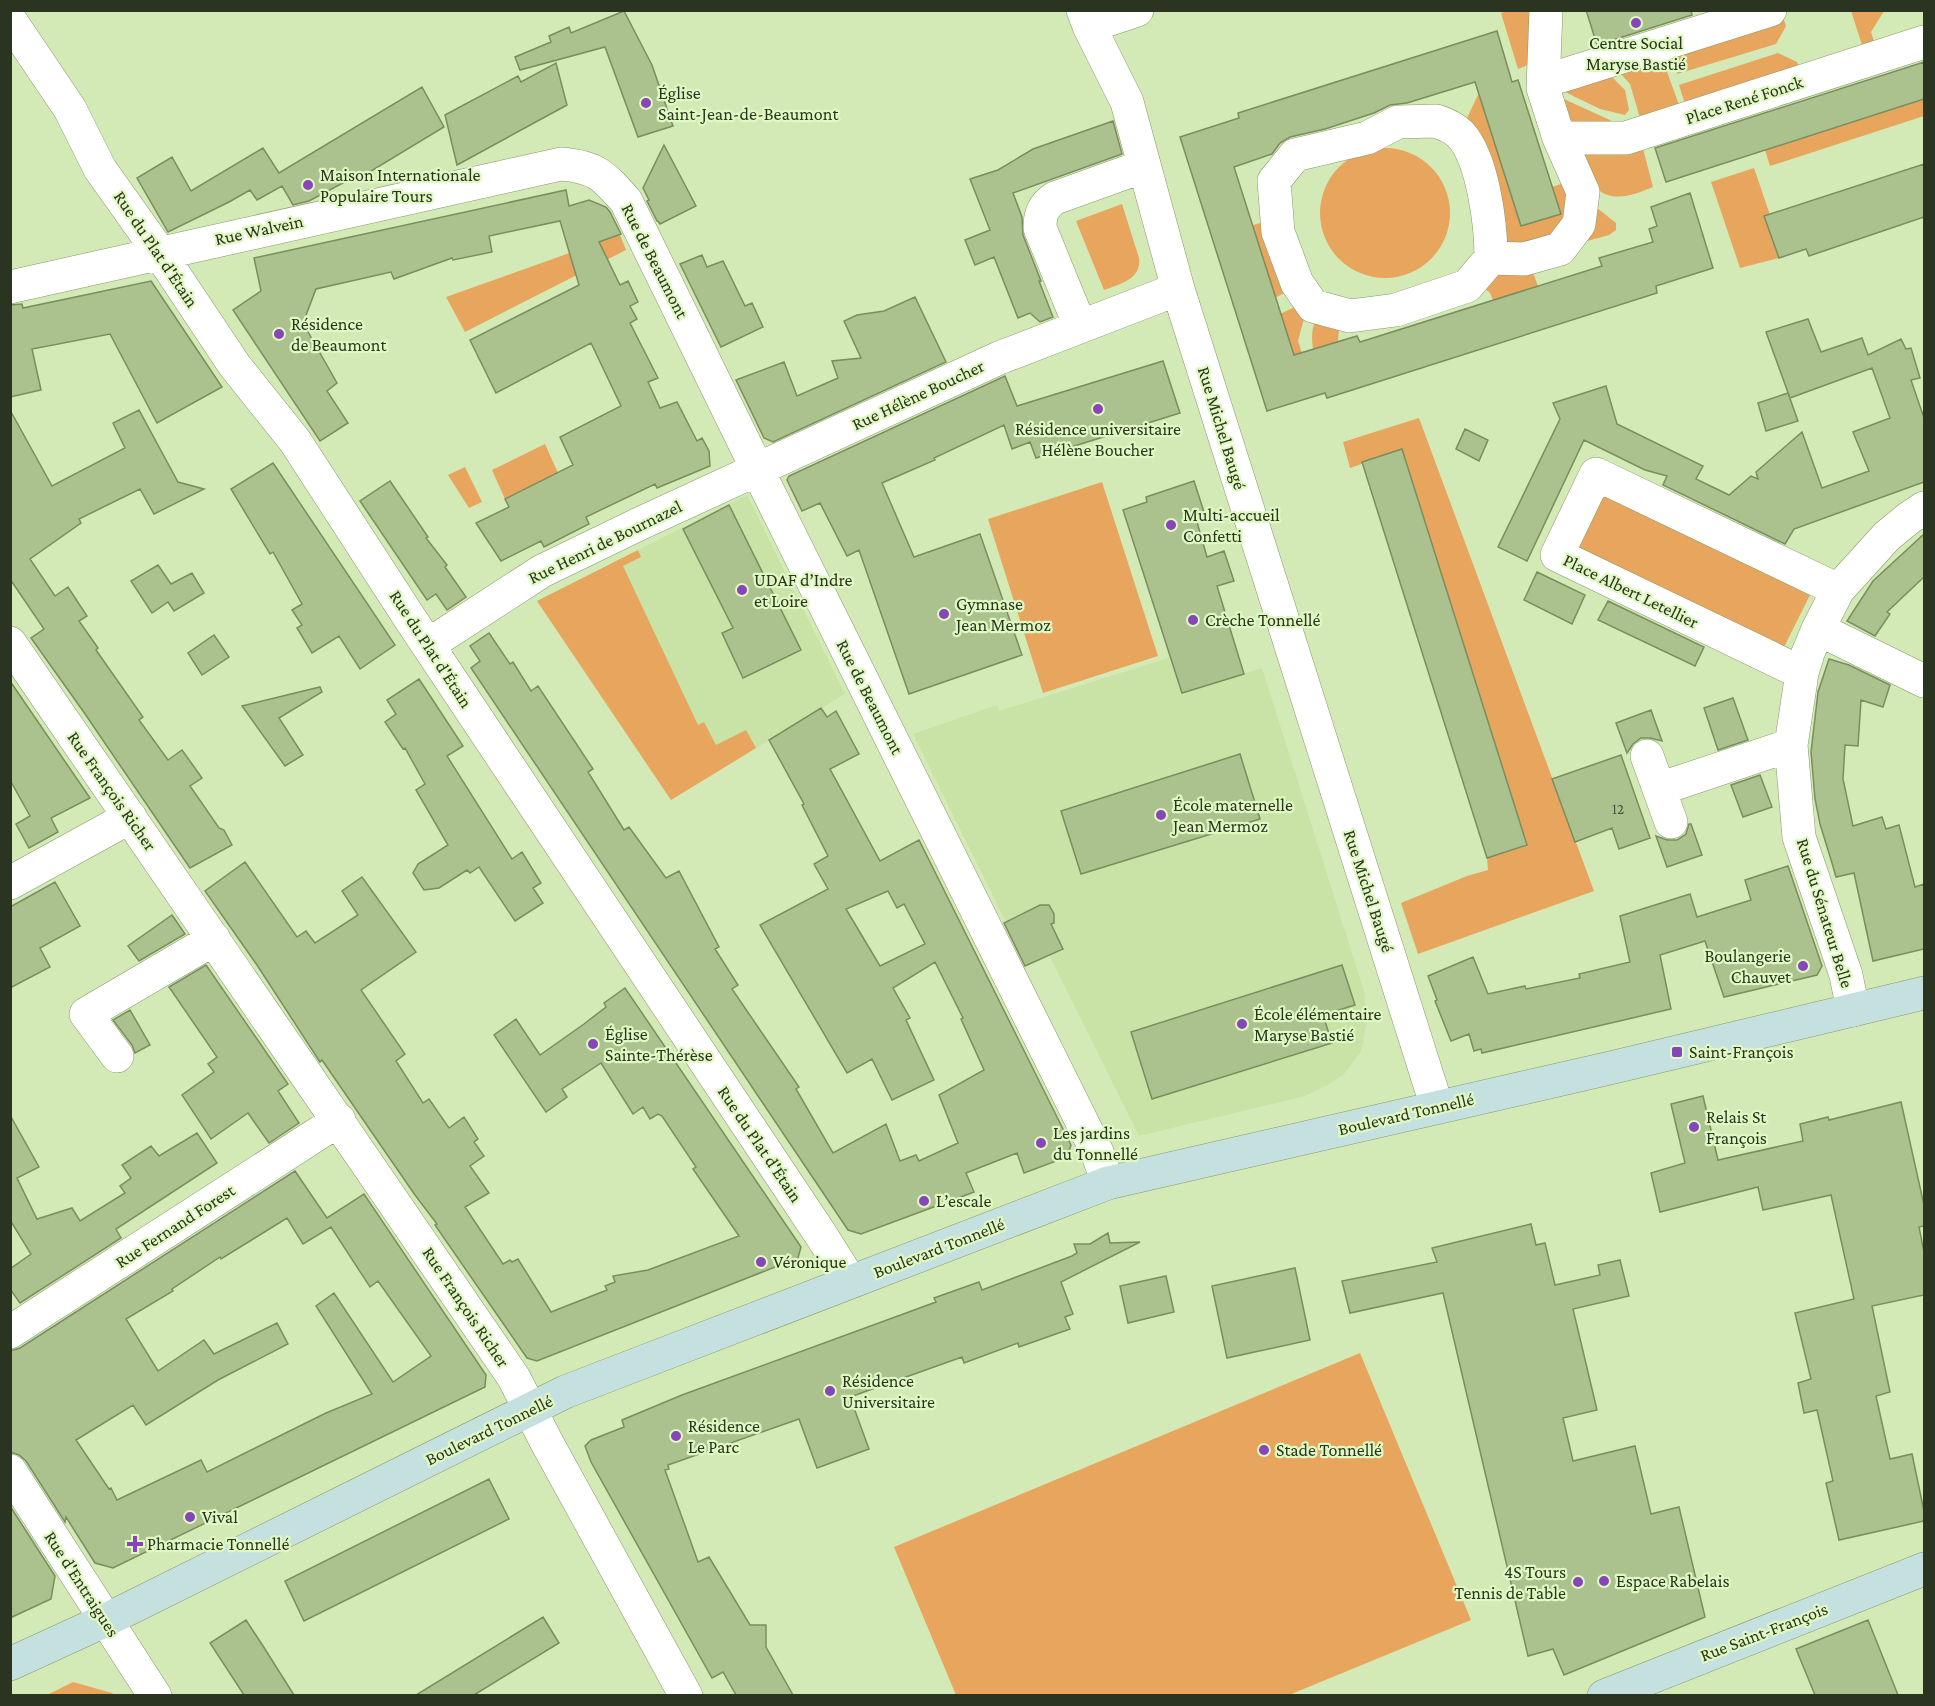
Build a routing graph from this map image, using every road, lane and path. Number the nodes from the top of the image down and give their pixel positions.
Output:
1 (1137, 10) edge
2 (1546, 10) edge
3 (1770, 10) edge
4 (1086, 18) edge
5 (10, 20) edge
6 (1924, 42) edge
7 (1545, 74) junction
8 (1559, 138) junction
9 (1144, 166) junction
10 (609, 182) joint
11 (159, 252) junction
12 (1491, 258) junction
13 (10, 287) edge
14 (1178, 289) junction
15 (1080, 326) junction
16 (757, 469) junction
17 (1924, 508) edge
18 (1838, 590) junction
19 (1818, 629) junction
20 (10, 643) edge
21 (428, 645) junction
22 (1802, 672) junction
23 (1924, 681) edge
24 (1791, 745) junction
25 (1647, 756) dead end
26 (1659, 789) junction
27 (130, 817) junction
28 (1671, 822) dead end
29 (10, 883) edge
30 (214, 939) junction
31 (1924, 993) edge
32 (1853, 1010) junction
33 (117, 1056) dead end
34 (1437, 1107) junction
35 (339, 1120) junction
36 (1108, 1184) junction
37 (850, 1281) junction
38 (10, 1332) edge
39 (530, 1408) junction
40 (10, 1471) edge
41 (1924, 1569) edge
42 (106, 1620) junction
43 (10, 1664) edge
44 (155, 1695) edge
45 (686, 1695) edge
46 (1604, 1695) edge

1 - 4 street
2 - 7 street
3 - 7 street
4 - 9 street, Rue Michel Baugé
5 - 11 street, Rue du Plat d'Étain
6 - 8 street, Place René Fonck
7 - 8 street
8 - 12 street
9 - 14 street, Rue Michel Baugé
9 - 15 street
10 - 11 street, Rue Walvein
10 - 16 street, Rue de Beaumont
11 - 13 street, Rue Walvein
11 - 21 street, Rue du Plat d'Étain
12 - 12 street
14 - 15 street, Rue Hélène Boucher
14 - 34 street, Rue Michel Baugé
15 - 16 street, Rue Hélène Boucher
16 - 21 street, Rue Henri de Bournazel
16 - 36 street, Rue de Beaumont
17 - 18 street, Rue du Sénateur Belle
18 - 19 street, Rue du Sénateur Belle
18 - 22 street, Place Albert Letellier
19 - 22 street, Rue du Sénateur Belle
19 - 23 street
20 - 27 street, Rue François Richer
21 - 37 street, Rue du Plat d'Étain
22 - 24 street, Rue du Sénateur Belle
24 - 26 street
24 - 32 street, Rue du Sénateur Belle
25 - 26 street
26 - 28 street
27 - 29 street
27 - 30 street, Rue François Richer
30 - 33 street
30 - 35 street, Rue François Richer
31 - 32 main road, Boulevard Tonnellé
32 - 34 main road, Boulevard Tonnellé
34 - 36 main road, Boulevard Tonnellé
35 - 38 street, Rue Fernand Forest
35 - 39 street, Rue François Richer
36 - 37 main road, Boulevard Tonnellé
37 - 39 main road, Boulevard Tonnellé
39 - 42 main road, Boulevard Tonnellé
39 - 45 street, Rue François Richer
40 - 42 street, Rue d'Entraigues
41 - 46 main road, Rue Saint-François
42 - 43 main road, Boulevard Tonnellé
42 - 44 street, Rue d'Entraigues

